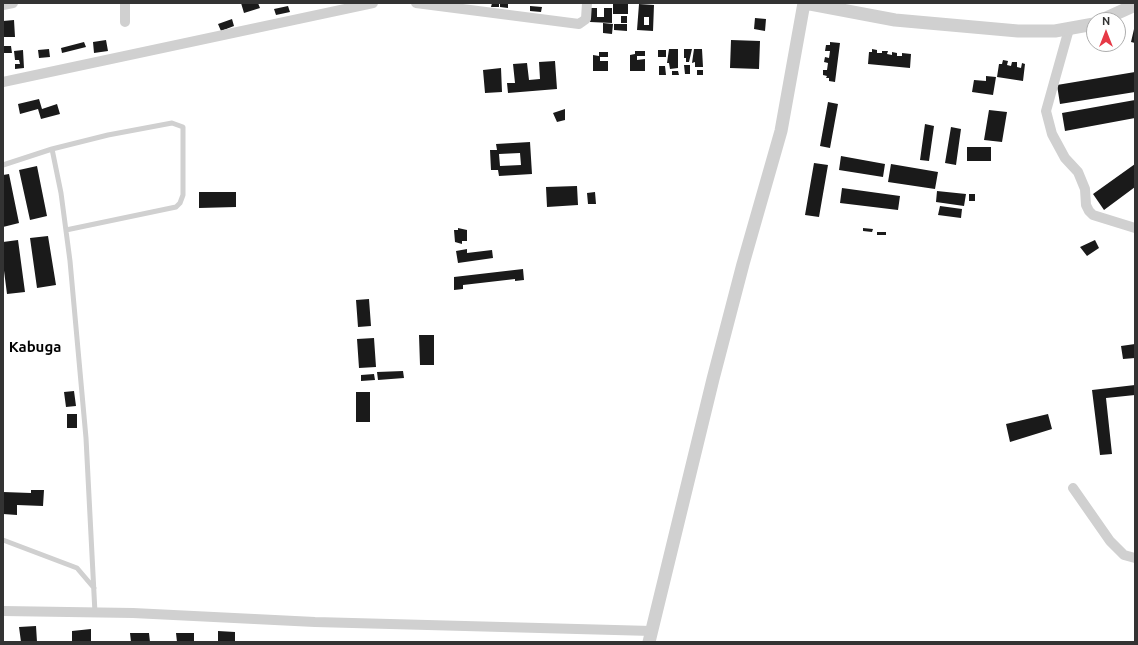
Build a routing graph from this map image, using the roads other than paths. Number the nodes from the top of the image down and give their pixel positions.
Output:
1 (13, 3) edge
2 (125, 3) edge
3 (373, 3) edge
4 (416, 3) edge
5 (587, 3) edge
6 (804, 3) edge
7 (3, 5) edge
8 (1135, 5) edge
9 (1120, 12) edge
10 (125, 22) dead end
11 (1086, 26) edge
12 (1069, 29) junction
13 (3, 82) edge
14 (52, 149) junction
15 (3, 165) edge
16 (1135, 228) edge
17 (66, 230) junction
18 (1072, 488) dead end
19 (3, 540) edge
20 (1135, 558) edge
21 (94, 588) junction
22 (3, 611) edge
23 (96, 613) junction
24 (650, 636) edge

1 - 7 street
2 - 10 street
3 - 13 street
4 - 5 street
6 - 12 street
6 - 24 street
8 - 9 street
11 - 12 street
12 - 16 street
14 - 15 lane
14 - 17 lane
14 - 17 lane
17 - 21 lane
18 - 20 street
19 - 21 lane
21 - 23 lane
22 - 23 street
23 - 24 street

